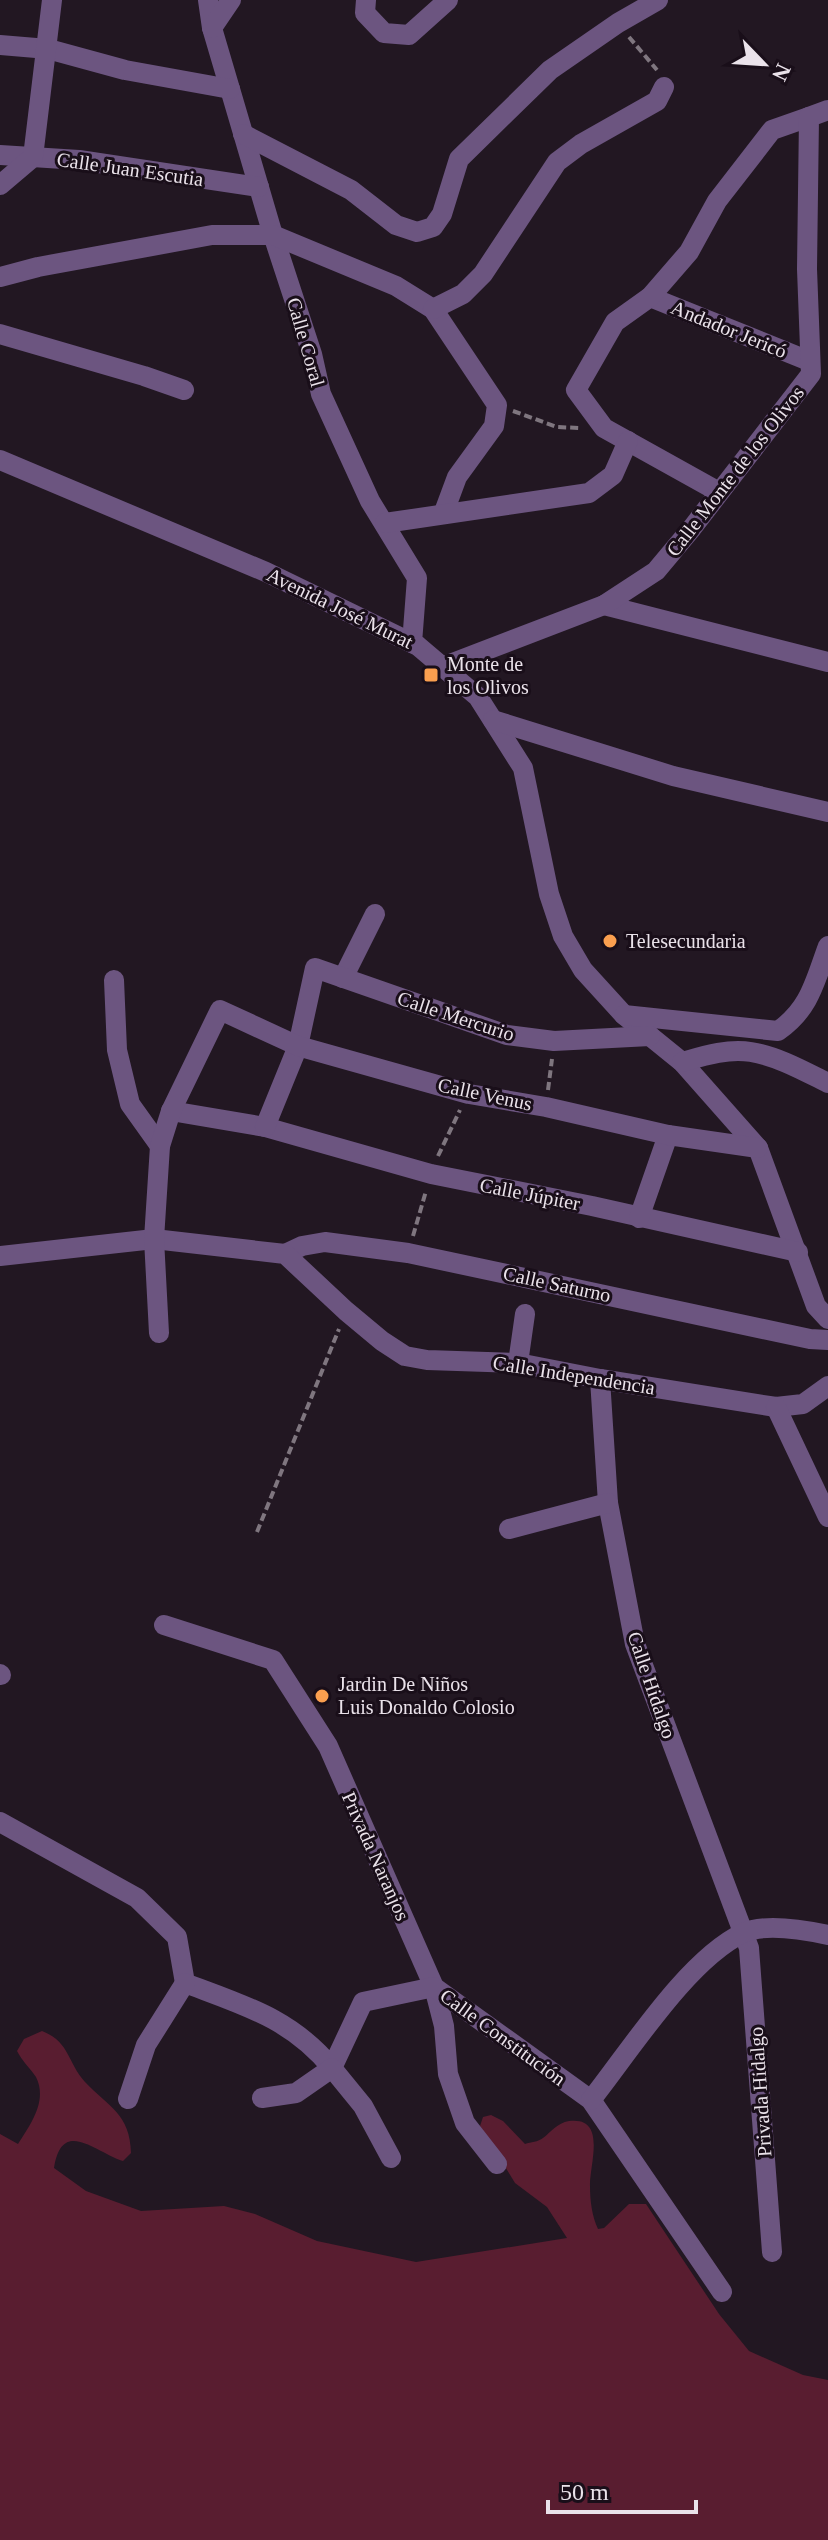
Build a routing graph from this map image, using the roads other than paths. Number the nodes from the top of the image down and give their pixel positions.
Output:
1 (52, 0) edge
2 (208, 0) edge
3 (231, 0) edge
4 (366, 0) edge
5 (448, 0) edge
6 (658, 0) edge
7 (212, 28) junction
8 (0, 45) edge
9 (48, 49) junction
10 (664, 87) road end
11 (230, 89) junction
12 (819, 114) edge
13 (243, 134) junction
14 (0, 155) edge
15 (33, 157) junction
16 (0, 185) edge
17 (259, 187) junction
18 (273, 235) junction
19 (0, 277) edge
20 (650, 297) junction
21 (433, 309) junction
22 (0, 334) edge
23 (816, 371) edge
24 (184, 390) dead end
25 (628, 441) junction
26 (0, 460) edge
27 (719, 492) junction
28 (444, 512) junction
29 (385, 523) junction
30 (604, 605) junction
31 (412, 643) junction
32 (828, 662) edge
33 (442, 667) junction
34 (493, 720) junction
35 (828, 812) edge
36 (375, 914) dead end
37 (828, 946) edge
38 (343, 978) junction
39 (114, 980) dead end
40 (624, 1015) junction
41 (650, 1036) junction
42 (298, 1046) junction
43 (682, 1062) junction
44 (828, 1083) edge
45 (171, 1111) junction
46 (265, 1127) junction
47 (668, 1135) junction
48 (160, 1146) junction
49 (758, 1148) junction
50 (639, 1218) junction
51 (154, 1239) junction
52 (798, 1252) junction
53 (285, 1254) junction
54 (0, 1256) edge
55 (525, 1314) dead end
56 (828, 1319) edge
57 (159, 1333) dead end
58 (828, 1340) edge
59 (518, 1363) junction
60 (600, 1379) junction
61 (828, 1386) edge
62 (776, 1407) junction
63 (608, 1503) junction
64 (828, 1517) edge
65 (509, 1529) dead end
66 (164, 1625) dead end
67 (0, 1822) edge
68 (745, 1932) junction
69 (828, 1935) edge
70 (185, 1983) junction
71 (434, 1987) junction
72 (332, 2068) junction
73 (262, 2098) dead end
74 (128, 2099) dead end
75 (591, 2100) junction
76 (391, 2158) dead end
77 (497, 2164) dead end
78 (772, 2252) dead end
79 (722, 2292) dead end

1 - 9 street
2 - 7 street, Calle Coral
3 - 7 street
4 - 5 street
6 - 13 street
7 - 11 street, Calle Coral
8 - 9 street
9 - 11 street
9 - 15 street
10 - 21 street
11 - 13 street, Calle Coral
12 - 20 street, Calle Monte de los Olivos
12 - 23 street, Calle Monte de los Olivos
13 - 17 street, Calle Coral
14 - 15 street, Calle Juan Escutia
15 - 16 street
15 - 17 street, Calle Juan Escutia
17 - 18 street, Calle Coral
18 - 19 street
18 - 21 street
18 - 29 street, Calle Coral
20 - 23 street, Andador Jericó
20 - 25 street, Calle Monte de los Olivos
21 - 28 street
22 - 24 street
23 - 27 street, Calle Monte de los Olivos
25 - 27 street, Calle Monte de los Olivos
25 - 28 street
26 - 31 street, Avenida José Murat
27 - 30 street, Calle Monte de los Olivos
28 - 29 street
29 - 31 street, Calle Coral
30 - 32 street
30 - 33 street, Calle Monte de los Olivos
31 - 33 street, Avenida José Murat
33 - 34 street, Avenida José Murat
34 - 35 street
34 - 40 street, Avenida José Murat
36 - 38 street
37 - 40 street
38 - 41 street, Calle Mercurio
38 - 42 street, Calle Mercurio
39 - 48 street
40 - 41 street, Avenida José Murat
41 - 43 street, Avenida José Murat
42 - 45 street, Calle Venus
42 - 46 street
42 - 47 street, Calle Venus
43 - 44 street
43 - 49 street, Avenida José Murat
45 - 46 street, Calle Júpiter
45 - 48 street
46 - 50 street, Calle Júpiter
47 - 49 street, Calle Venus
47 - 50 street
48 - 51 street
49 - 52 street, Avenida José Murat
50 - 52 street, Calle Júpiter
51 - 53 street
51 - 54 street
51 - 57 street
52 - 56 street, Avenida José Murat
53 - 58 street, Calle Saturno
53 - 59 street, Calle Independencia
55 - 59 street
59 - 60 street, Calle Independencia
60 - 62 street, Calle Independencia
60 - 63 street, Calle Hidalgo
61 - 62 street
62 - 64 street
63 - 65 street
63 - 68 street, Calle Hidalgo
66 - 71 street, Privada Naranjos
67 - 70 street
68 - 69 street
68 - 75 street
68 - 78 street, Privada Hidalgo
70 - 72 street
70 - 74 street
71 - 72 street, Calle Constitución
71 - 75 street, Calle Constitución
71 - 77 street, Privada Naranjos
72 - 73 street
72 - 76 street
75 - 79 street, Calle Constitución

